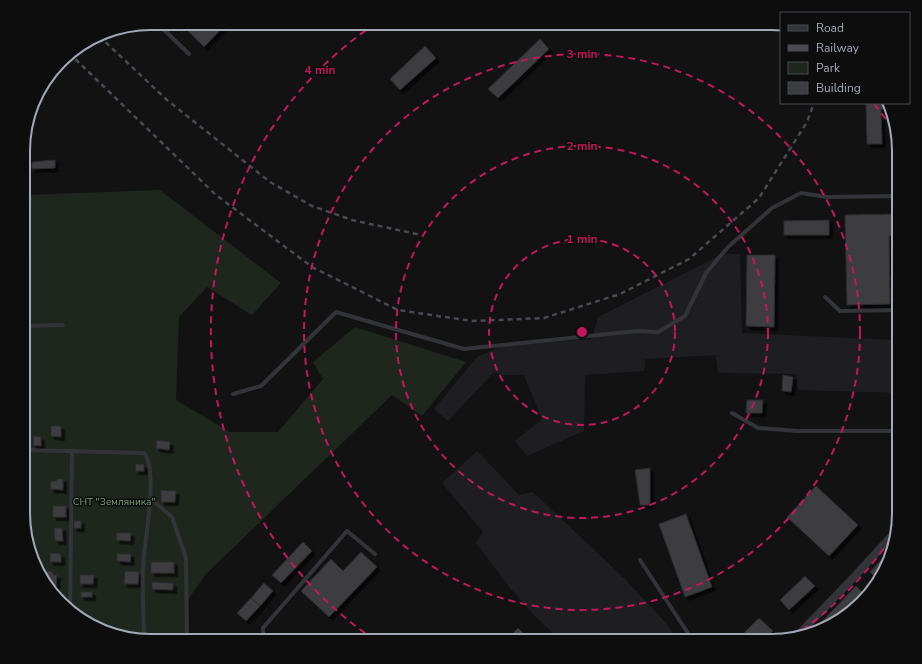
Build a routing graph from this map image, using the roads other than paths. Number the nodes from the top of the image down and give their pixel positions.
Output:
1 (164, 30) edge
2 (189, 54) dead end
3 (892, 196) edge
4 (825, 297) dead end
5 (892, 310) edge
6 (30, 326) edge
7 (64, 326) dead end
8 (233, 394) dead end
9 (732, 413) dead end
10 (892, 431) edge
11 (30, 450) edge
12 (72, 451) junction
13 (151, 499) junction
14 (889, 539) edge
15 (376, 554) dead end
16 (640, 560) dead end
17 (70, 603) edge
18 (803, 630) edge
19 (144, 634) edge
20 (187, 634) edge
21 (263, 634) edge
22 (688, 634) edge

1 - 2 lane
3 - 8 lane
4 - 5 lane
6 - 7 lane
9 - 10 lane
11 - 12 lane
12 - 13 lane
12 - 17 lane
13 - 19 lane
13 - 20 lane
14 - 18 street
15 - 21 lane
16 - 22 lane

